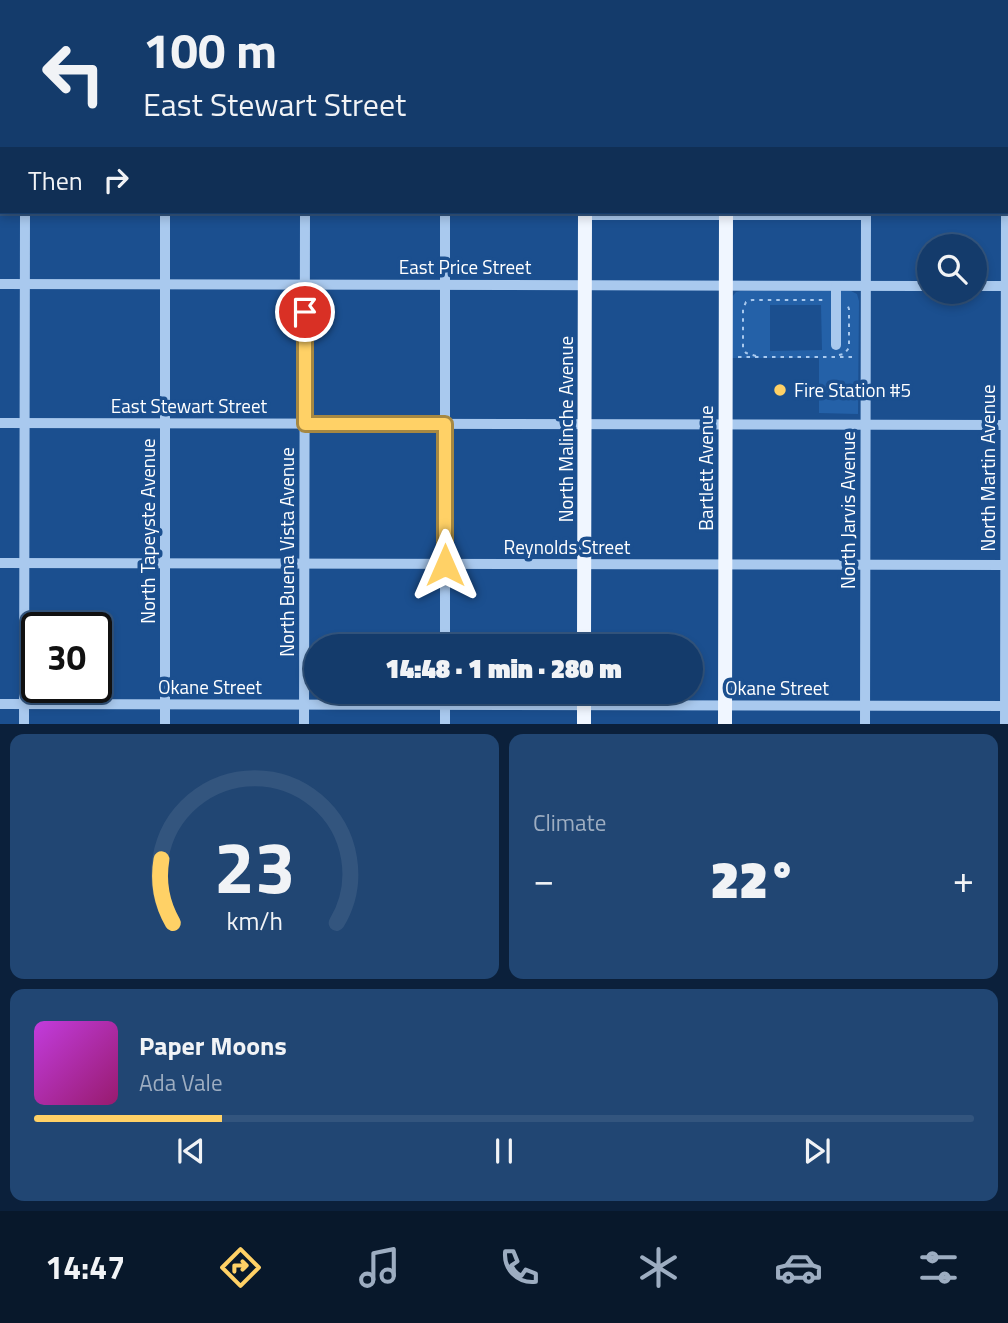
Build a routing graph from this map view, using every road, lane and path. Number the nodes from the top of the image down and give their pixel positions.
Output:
1 (25, 214) edge
2 (165, 214) edge
3 (305, 214) edge
4 (445, 214) edge
5 (585, 214) edge
6 (726, 214) edge
7 (866, 214) edge
8 (1006, 214) edge
9 (0, 284) edge
10 (25, 284) junction
11 (165, 284) junction
12 (305, 285) junction
13 (445, 285) junction
14 (585, 285) junction
15 (725, 285) junction
16 (836, 286) junction
17 (865, 286) junction
18 (917, 286) edge
19 (987, 286) edge
20 (1007, 286) edge
21 (833, 300) dead end
22 (836, 345) dead end
23 (756, 356) junction
24 (734, 357) dead end
25 (857, 357) dead end
26 (0, 424) edge
27 (24, 424) junction
28 (165, 424) junction
29 (305, 424) junction
30 (445, 424) junction
31 (585, 424) junction
32 (725, 424) junction
33 (865, 425) junction
34 (1007, 425) edge
35 (0, 563) edge
36 (24, 563) junction
37 (165, 564) junction
38 (304, 564) junction
39 (445, 565) junction
40 (584, 565) junction
41 (725, 565) junction
42 (865, 565) junction
43 (1007, 565) edge
44 (304, 634) edge
45 (445, 634) edge
46 (584, 634) edge
47 (0, 704) edge
48 (24, 704) junction
49 (165, 704) junction
50 (304, 704) junction
51 (465, 704) edge
52 (584, 704) edge
53 (703, 704) edge
54 (445, 705) junction
55 (724, 705) junction
56 (865, 705) junction
57 (1006, 706) edge
58 (24, 724) edge
59 (165, 724) edge
60 (304, 724) edge
61 (445, 724) edge
62 (584, 724) edge
63 (724, 724) edge
64 (865, 724) edge
65 (1005, 724) edge

1 - 10 street
2 - 11 street, North Tapeyste Avenue
3 - 12 street, North Buena Vista Avenue
4 - 13 street
5 - 6 street
5 - 14 main road, North Malinche Avenue
6 - 7 street
6 - 15 main road, Bartlett Avenue
7 - 17 street, North Jarvis Avenue
8 - 20 street, North Martin Avenue
9 - 10 street, East Price Street
10 - 11 street, East Price Street
10 - 27 street
11 - 12 street, East Price Street
11 - 28 street, North Tapeyste Avenue
12 - 13 street, East Price Street
12 - 29 street, North Buena Vista Avenue
13 - 14 street, East Price Street
13 - 30 street
14 - 15 street, East Price Street
14 - 31 main road, North Malinche Avenue
15 - 16 street, East Price Street
15 - 32 main road, Bartlett Avenue
16 - 17 street, East Price Street
16 - 22 street
17 - 18 street, East Price Street
17 - 33 street, North Jarvis Avenue
19 - 20 street
20 - 34 street, North Martin Avenue
21 - 23 path
23 - 24 path
23 - 25 path
26 - 27 street, East Stewart Street
27 - 28 street, East Stewart Street
27 - 36 street
28 - 29 street, East Stewart Street
28 - 37 street, North Tapeyste Avenue
29 - 30 street, East Stewart Street
29 - 38 street, North Buena Vista Avenue
30 - 31 street, East Stewart Street
30 - 39 street
31 - 32 street, East Stewart Street
31 - 40 main road, North Malinche Avenue
32 - 33 street, East Stewart Street
32 - 41 main road, Bartlett Avenue
33 - 34 street, East Stewart Street
33 - 42 street, North Jarvis Avenue
34 - 43 street, North Martin Avenue
35 - 36 street, Reynolds Street
36 - 37 street, Reynolds Street
36 - 48 street
37 - 38 street, Reynolds Street
37 - 49 street, North Tapeyste Avenue
38 - 39 street, Reynolds Street
38 - 44 street, North Buena Vista Avenue
39 - 40 street, Reynolds Street
39 - 45 street
40 - 41 street, Reynolds Street
40 - 46 main road, North Malinche Avenue
41 - 42 street, Reynolds Street
41 - 55 main road, Bartlett Avenue
42 - 43 street, Reynolds Street
42 - 56 street, North Jarvis Avenue
43 - 57 street, North Martin Avenue
47 - 48 street, Okane Street
48 - 49 street, Okane Street
48 - 58 street
49 - 50 street, Okane Street
49 - 59 street, North Tapeyste Avenue
50 - 54 street, Okane Street
50 - 60 street, North Buena Vista Avenue
51 - 54 street, Okane Street
52 - 62 main road
53 - 55 street, Okane Street
54 - 61 street
55 - 56 street, Okane Street
55 - 63 main road, Bartlett Avenue
56 - 57 street, Okane Street
56 - 64 street, North Jarvis Avenue
57 - 65 street, North Martin Avenue

